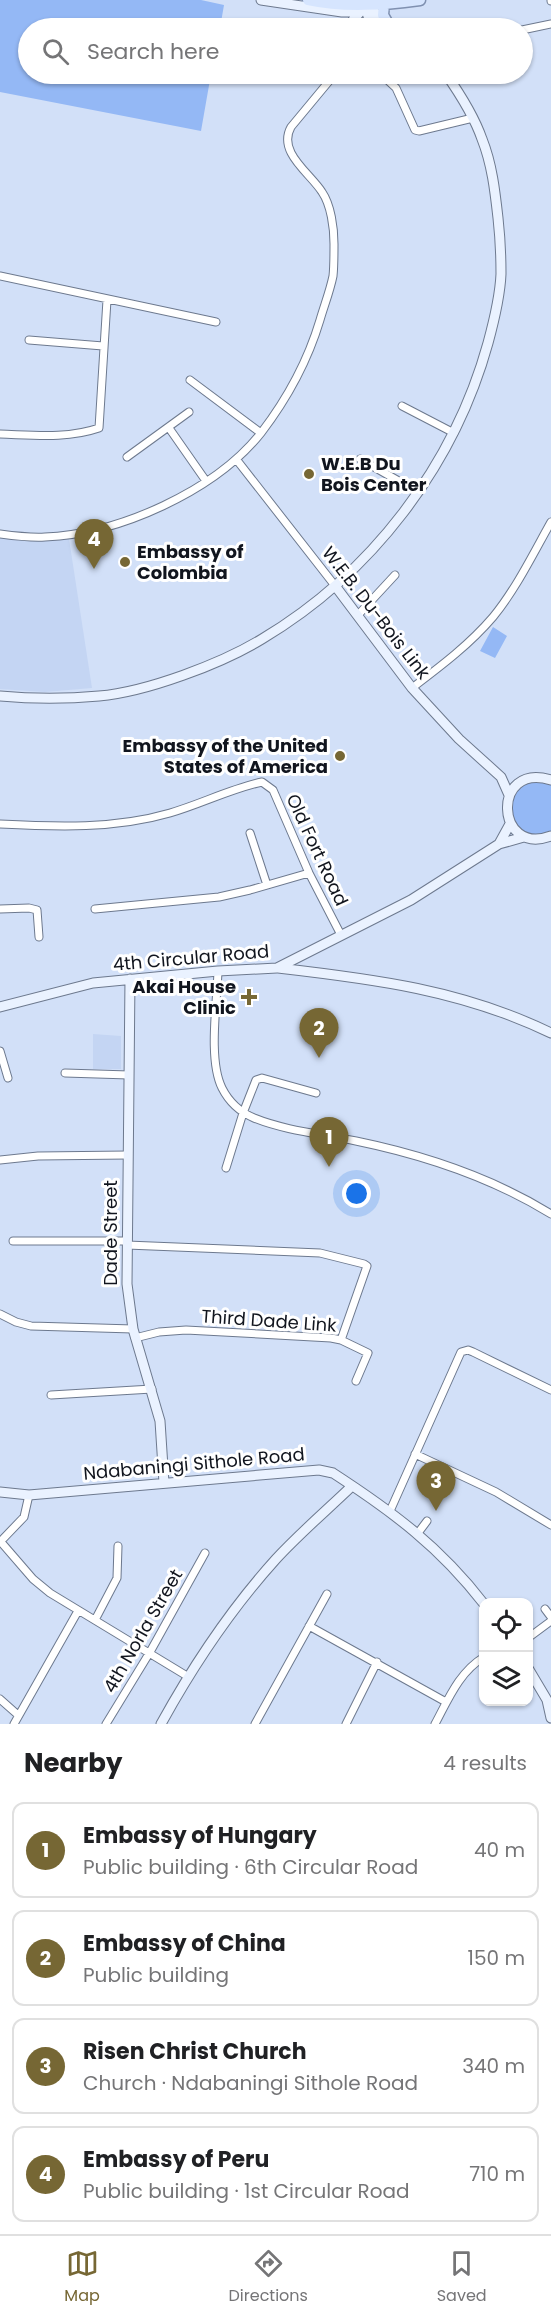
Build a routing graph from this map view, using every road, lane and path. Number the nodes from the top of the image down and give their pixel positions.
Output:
1 (261, 0) edge
2 (308, 0) edge
3 (420, 0) edge
4 (369, 2) edge
5 (384, 4) junction
6 (354, 18) edge
7 (379, 18) edge
8 (384, 18) edge
9 (551, 24) edge
10 (533, 28) edge
11 (327, 84) edge
12 (392, 84) edge
13 (452, 84) edge
14 (473, 118) junction
15 (0, 276) edge
16 (107, 300) junction
17 (216, 322) dead end
18 (29, 340) dead end
19 (103, 346) junction
20 (190, 380) dead end
21 (402, 406) dead end
22 (189, 412) dead end
23 (169, 428) junction
24 (261, 433) junction
25 (454, 433) junction
26 (0, 434) edge
27 (127, 457) dead end
28 (236, 459) junction
29 (360, 459) dead end
30 (206, 482) junction
31 (418, 492) junction
32 (551, 522) edge
33 (0, 534) edge
34 (395, 574) dead end
35 (336, 587) junction
36 (358, 615) junction
37 (412, 688) junction
38 (0, 696) edge
39 (501, 777) junction
40 (551, 780) edge
41 (522, 781) junction
42 (509, 795) junction
43 (0, 824) edge
44 (510, 824) junction
45 (250, 833) dead end
46 (551, 836) edge
47 (524, 837) junction
48 (499, 844) junction
49 (309, 873) junction
50 (267, 885) junction
51 (0, 909) edge
52 (95, 909) dead end
53 (341, 935) junction
54 (39, 937) dead end
55 (277, 968) junction
56 (218, 971) junction
57 (130, 979) junction
58 (0, 1007) edge
59 (551, 1033) edge
60 (0, 1051) edge
61 (66, 1073) dead end
62 (129, 1075) junction
63 (8, 1078) dead end
64 (316, 1093) dead end
65 (243, 1113) junction
66 (128, 1155) junction
67 (0, 1160) edge
68 (226, 1168) dead end
69 (550, 1211) edge
70 (13, 1241) dead end
71 (127, 1243) junction
72 (0, 1314) edge
73 (134, 1333) junction
74 (341, 1340) junction
75 (356, 1381) dead end
76 (152, 1389) junction
77 (551, 1390) edge
78 (51, 1395) dead end
79 (415, 1454) junction
80 (164, 1483) junction
81 (352, 1486) junction
82 (0, 1492) edge
83 (29, 1495) junction
84 (390, 1511) junction
85 (427, 1521) dead end
86 (551, 1525) edge
87 (418, 1533) junction
88 (0, 1542) edge
89 (118, 1546) dead end
90 (205, 1553) dead end
91 (327, 1594) dead end
92 (479, 1599) edge
93 (545, 1609) dead end
94 (78, 1611) junction
95 (551, 1619) edge
96 (95, 1620) junction
97 (309, 1626) junction
98 (533, 1634) edge
99 (150, 1652) junction
100 (479, 1660) edge
101 (377, 1662) junction
102 (533, 1675) edge
103 (187, 1676) junction
104 (0, 1699) edge
105 (549, 1699) edge
106 (446, 1702) junction
107 (18, 1715) junction
108 (551, 1718) edge
109 (14, 1724) edge
110 (106, 1724) edge
111 (161, 1724) edge
112 (255, 1724) edge
113 (346, 1724) edge
114 (435, 1724) edge

1 - 4 street
2 - 4 main road
3 - 5 main road
4 - 5 main road
4 - 6 street
4 - 7 street
5 - 8 main road
9 - 10 street
11 - 24 street
12 - 14 street
13 - 14 street
14 - 25 street
15 - 16 street
16 - 17 street
16 - 19 street
18 - 19 street
19 - 26 street
20 - 24 street
21 - 25 street
22 - 23 street
23 - 27 street
23 - 30 street
24 - 28 street
25 - 31 street
28 - 30 street
28 - 35 street, W.E.B. Du-Bois Link
29 - 31 street
30 - 33 street
31 - 35 street
32 - 37 street
34 - 36 street
35 - 36 street, W.E.B. Du-Bois Link
35 - 38 street
36 - 37 street, W.E.B. Du-Bois Link
37 - 39 street, W.E.B. Du-Bois Link
39 - 41 street
39 - 42 street, W.E.B. Du-Bois Link
40 - 41 street
41 - 42 street
42 - 44 street
43 - 49 street, Old Fort Road
44 - 47 street
44 - 48 street, 4th Circular Road
45 - 50 street
46 - 47 street, 4th Circular Road
47 - 48 street, 4th Circular Road
48 - 53 street, 4th Circular Road
49 - 50 street
49 - 53 street, Old Fort Road
50 - 52 street
51 - 54 street
53 - 55 street, 4th Circular Road
55 - 56 street, 4th Circular Road
55 - 59 street
56 - 57 street, 4th Circular Road
56 - 65 street
57 - 58 street, 4th Circular Road
57 - 62 street, Dade Street
60 - 63 street
61 - 62 street
62 - 66 street, Dade Street
64 - 65 street
65 - 68 street
65 - 69 street
66 - 67 street
66 - 71 street, Dade Street
70 - 71 street
71 - 73 street, Dade Street
71 - 74 street
72 - 73 street, Third Dade Link
73 - 74 street, Third Dade Link
73 - 76 street, Dade Street
74 - 75 street, Third Dade Link
76 - 78 street
76 - 80 street, Dade Street
77 - 79 street
79 - 84 street
79 - 86 street
80 - 81 street, Ndabaningi Sithole Road
80 - 83 street, Ndabaningi Sithole Road
81 - 84 street, Ndabaningi Sithole Road
81 - 103 street
82 - 83 street, Ndabaningi Sithole Road
83 - 88 street
84 - 87 street, Ndabaningi Sithole Road
85 - 87 street
87 - 92 street, Ndabaningi Sithole Road
88 - 94 street
89 - 96 street
90 - 99 street, 4th Norla Street
91 - 97 street
93 - 95 street
94 - 96 street
94 - 107 street
95 - 98 street
96 - 99 street
97 - 101 street
97 - 112 street
99 - 103 street
99 - 110 street, 4th Norla Street
100 - 106 street
101 - 106 street
101 - 113 street
102 - 105 street
103 - 111 street
104 - 107 street
105 - 108 street
106 - 114 street
107 - 109 street

